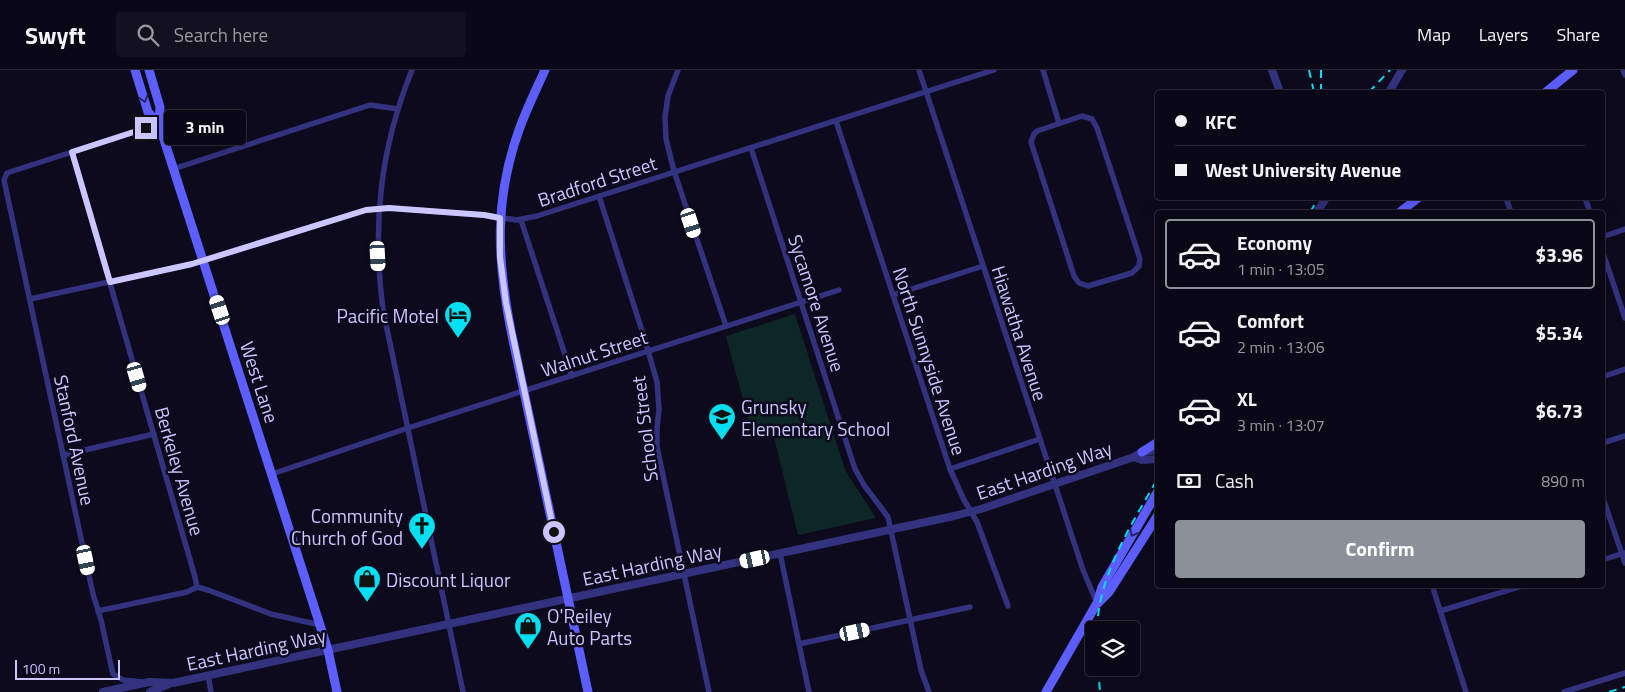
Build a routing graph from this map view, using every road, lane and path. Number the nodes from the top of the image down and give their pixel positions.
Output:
1 (135, 70) edge
2 (149, 70) edge
3 (412, 70) edge
4 (545, 70) edge
5 (678, 70) edge
6 (919, 70) edge
7 (994, 70) edge
8 (1043, 70) edge
9 (1272, 70) edge
10 (1402, 70) edge
11 (1573, 70) edge
12 (1623, 70) edge
13 (1625, 76) edge
14 (1279, 90) edge
15 (1390, 90) edge
16 (1550, 90) edge
17 (926, 91) junction
18 (398, 109) junction
19 (836, 120) junction
20 (1059, 123) junction
21 (159, 124) junction
22 (751, 148) junction
23 (72, 152) junction
24 (173, 169) junction
25 (674, 171) junction
26 (599, 196) junction
27 (1415, 200) edge
28 (379, 209) junction
29 (1403, 210) edge
30 (500, 218) junction
31 (522, 220) junction
32 (1625, 229) edge
33 (1605, 236) edge
34 (1605, 259) edge
35 (203, 261) junction
36 (983, 266) junction
37 (110, 282) junction
38 (839, 290) dead end
39 (893, 294) junction
40 (30, 299) junction
41 (801, 302) junction
42 (1625, 318) edge
43 (726, 326) junction
44 (648, 352) junction
45 (1625, 369) edge
46 (572, 376) junction
47 (1605, 376) edge
48 (524, 391) junction
49 (408, 428) junction
50 (154, 434) junction
51 (1625, 436) edge
52 (1040, 439) junction
53 (1605, 442) edge
54 (1155, 444) edge
55 (1155, 451) edge
56 (63, 455) junction
57 (1138, 455) junction
58 (1155, 459) edge
59 (950, 469) junction
60 (272, 474) junction
61 (1054, 484) junction
62 (1155, 496) edge
63 (1605, 503) edge
64 (971, 512) junction
65 (1155, 520) edge
66 (891, 530) junction
67 (780, 553) junction
68 (1624, 554) edge
69 (1605, 559) edge
70 (1625, 563) edge
71 (684, 574) junction
72 (197, 588) junction
73 (1433, 588) edge
74 (1516, 588) edge
75 (568, 599) junction
76 (1097, 604) junction
77 (1008, 606) dead end
78 (970, 607) dead end
79 (98, 611) junction
80 (1440, 611) junction
81 (911, 620) junction
82 (320, 625) junction
83 (449, 625) junction
84 (799, 644) junction
85 (328, 650) junction
86 (1625, 673) edge
87 (208, 675) junction
88 (149, 682) junction
89 (172, 683) junction
90 (103, 692) edge
91 (150, 692) edge
92 (211, 692) edge
93 (337, 692) edge
94 (463, 692) edge
95 (588, 692) edge
96 (709, 692) edge
97 (809, 692) edge
98 (930, 692) edge
99 (1046, 692) edge
100 (1466, 692) edge
101 (1564, 692) edge

1 -> 21 main road, West Lane
2 - 21 main road, West Lane
3 - 18 street
4 - 30 main road
5 - 25 street
6 - 17 street, Hiawatha Avenue
7 - 17 street, Bradford Street
8 - 20 street
9 - 14 street
10 - 15 street
11 - 16 main road
12 - 13 street
17 - 19 street, Bradford Street
17 - 36 street, Hiawatha Avenue
18 - 24 street
18 - 28 street
19 - 22 street, Bradford Street
19 - 39 street, North Sunnyside Avenue
20 - 20 street
21 - 23 street
21 - 24 main road, West Lane
22 - 25 street, Bradford Street
22 - 41 street, Sycamore Avenue
23 - 37 street, Berkeley Avenue
23 - 40 street, Stanford Avenue
24 - 35 main road, West Lane
25 - 26 street, Bradford Street
25 - 43 street
26 - 31 street, Bradford Street
26 - 44 street, School Street
27 - 29 main road
28 - 30 street, Bradford Street
28 - 35 street, Bradford Street
28 - 49 street
30 - 31 street, Bradford Street
30 - 48 main road
31 - 46 street
32 - 33 street
34 - 42 street
35 - 37 street, Bradford Street
35 - 60 main road, West Lane
36 - 39 street
36 - 52 street, Hiawatha Avenue
37 - 40 street, Bradford Street
37 - 50 street, Berkeley Avenue
38 - 41 street, Walnut Street
39 - 59 street, North Sunnyside Avenue
40 - 56 street, Stanford Avenue
41 - 43 street, Walnut Street
41 - 66 street, Sycamore Avenue
43 - 44 street, Walnut Street
44 - 46 street, Walnut Street
44 - 71 street, School Street
45 - 47 street
46 - 48 street, Walnut Street
48 - 49 street, Walnut Street
48 - 75 main road
49 - 60 street, Walnut Street
49 - 83 street
50 - 56 street
50 - 72 street, Berkeley Avenue
51 - 53 street
52 - 59 street
52 - 61 street, Hiawatha Avenue
54 - 57 main road
55 - 57 street, East Harding Way
56 - 79 street, Stanford Avenue
57 - 58 street, East Harding Way
57 - 61 street, East Harding Way
59 - 64 street, North Sunnyside Avenue
60 - 82 main road, West Lane
61 - 64 street, East Harding Way
61 - 76 street, Hiawatha Avenue
62 -> 76 main road
63 - 68 street
64 - 66 street, East Harding Way
64 - 77 street, North Sunnyside Avenue
65 - 76 main road
66 - 67 street, East Harding Way
66 - 81 street, Sycamore Avenue
67 - 71 street, East Harding Way
67 - 84 street
68 - 69 street
68 - 70 street
71 - 75 street, East Harding Way
71 - 96 street, School Street
72 - 79 street
72 - 82 street
73 - 80 street
74 - 80 street
75 - 83 street, East Harding Way
75 - 95 main road
76 - 99 main road
78 - 81 street
79 - 88 street, Stanford Avenue
80 - 100 street
81 - 84 street
81 - 98 street, Sycamore Avenue
82 - 85 main road, West Lane
83 - 85 street, East Harding Way
83 - 94 street
84 - 97 street
85 - 87 street, East Harding Way
85 - 93 main road, West Lane
86 - 101 street
87 - 89 street, East Harding Way
87 - 92 street
88 - 89 street, East Harding Way
88 - 90 street, East Harding Way
89 - 91 street, East Harding Way

